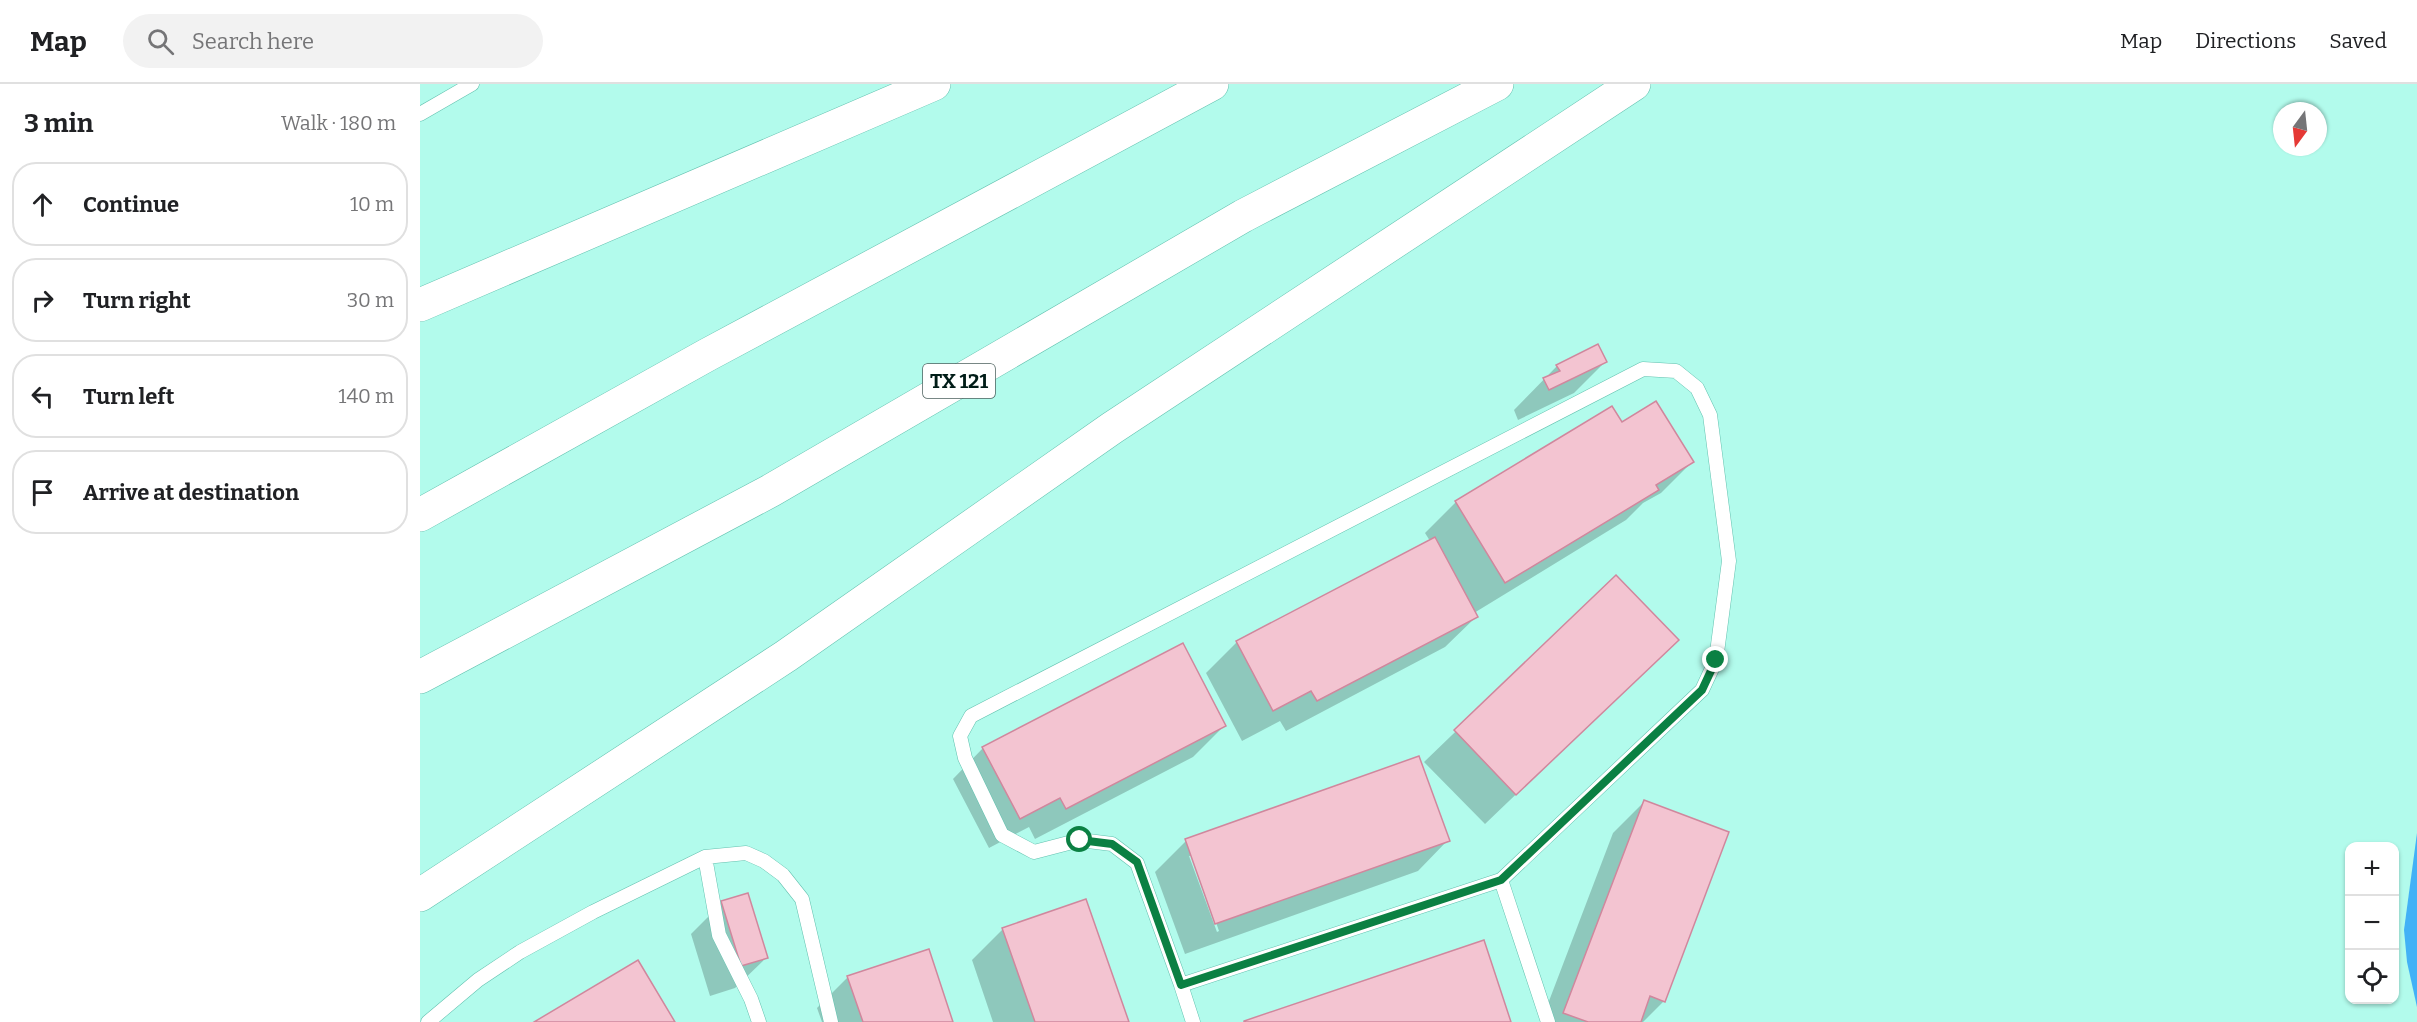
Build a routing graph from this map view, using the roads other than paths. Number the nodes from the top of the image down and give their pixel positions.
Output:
1 (472, 84) edge
2 (934, 84) edge
3 (1212, 84) edge
4 (1497, 84) edge
5 (1634, 84) edge
6 (420, 114) edge
7 (420, 305) edge
8 (420, 515) edge
9 (420, 678) edge
10 (705, 857) junction
11 (1501, 880) junction
12 (420, 895) edge
13 (1181, 985) junction
14 (428, 1022) edge
15 (759, 1022) edge
16 (831, 1022) edge
17 (1193, 1022) edge
18 (1548, 1022) edge

1 - 6 lane
2 - 7 highway
3 - 8 highway
4 - 9 highway, TX 121
5 - 12 highway
10 - 14 lane
10 - 15 lane
10 - 16 lane
11 - 13 lane
11 - 13 lane
11 - 18 lane
13 - 17 lane

